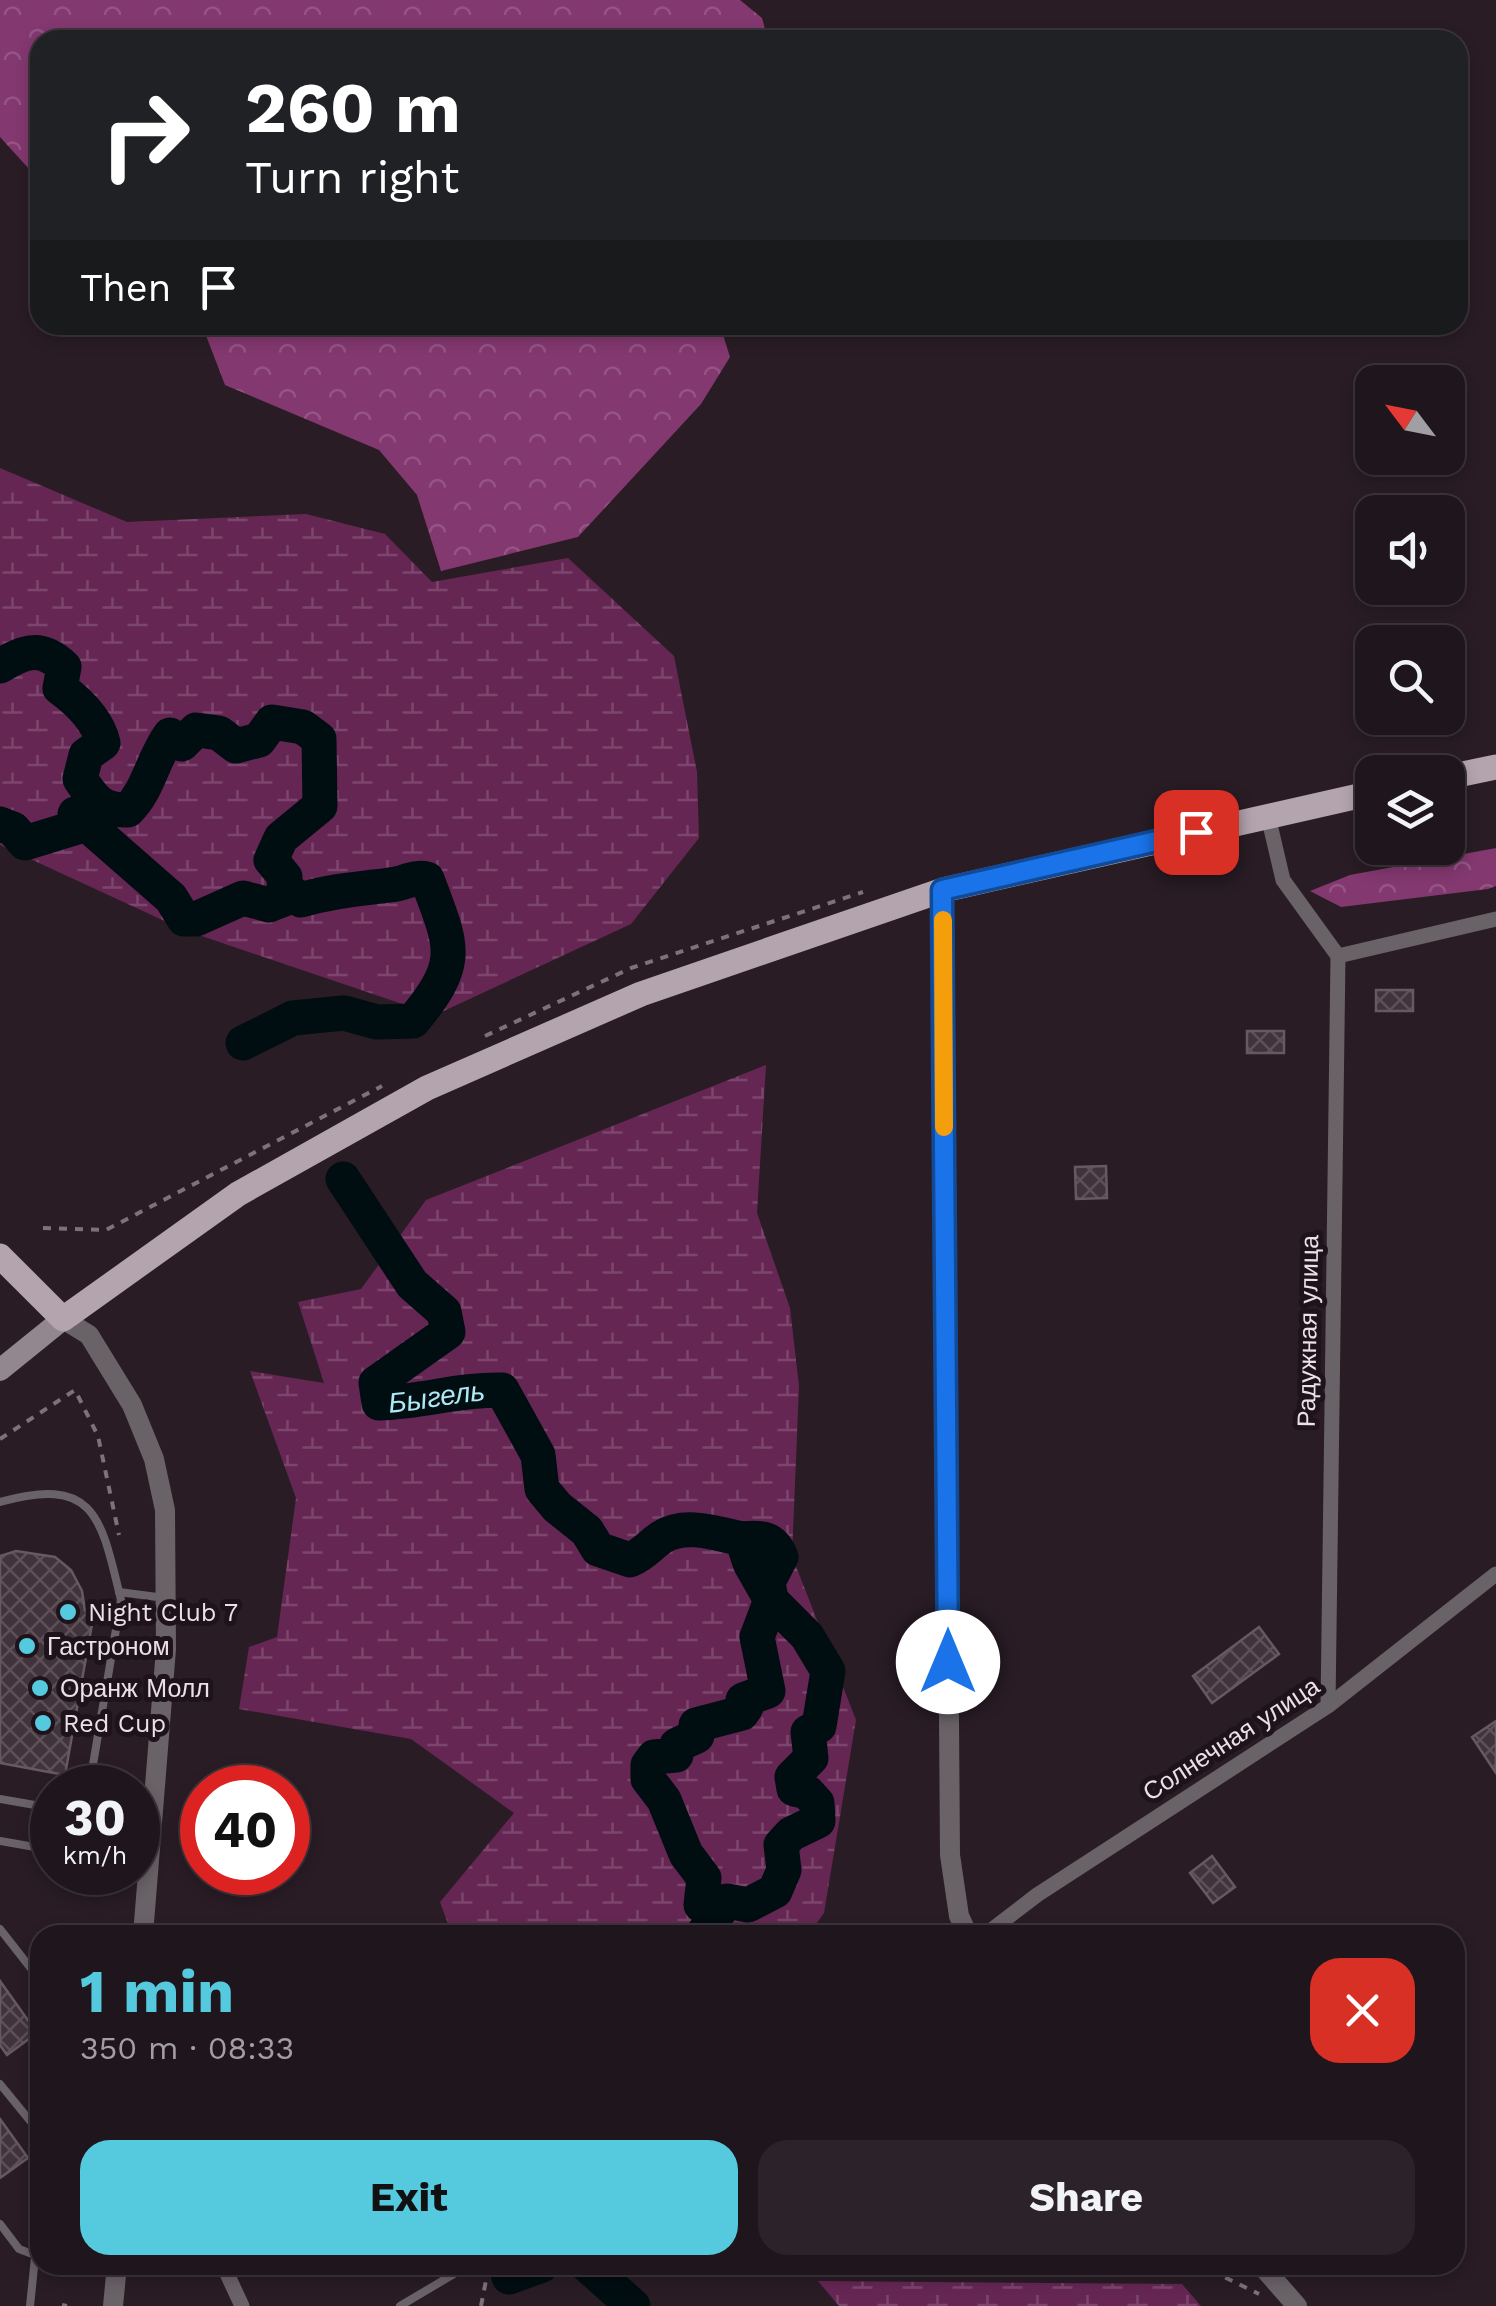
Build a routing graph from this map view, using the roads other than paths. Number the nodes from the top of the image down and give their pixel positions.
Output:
1 (1496, 766) edge
2 (1465, 773) edge
3 (1355, 797) edge
4 (1268, 816) junction
5 (942, 890) junction
6 (1496, 919) edge
7 (1338, 956) junction
8 (0, 1256) edge
9 (63, 1318) junction
10 (0, 1370) edge
11 (0, 1502) edge
12 (1496, 1574) edge
13 (120, 1592) junction
14 (166, 1598) junction
15 (1328, 1706) junction
16 (92, 1765) edge
17 (153, 1765) edge
18 (0, 1799) edge
19 (30, 1804) edge
20 (0, 1841) edge
21 (30, 1846) edge
22 (143, 1895) edge
23 (143, 1925) edge
24 (963, 1925) edge
25 (998, 1925) edge
26 (0, 1930) edge
27 (30, 1968) edge
28 (0, 2084) edge
29 (30, 2120) edge
30 (0, 2224) edge
31 (30, 2253) edge
32 (34, 2275) edge
33 (116, 2275) edge
34 (228, 2275) edge
35 (452, 2275) edge
36 (1270, 2275) edge
37 (30, 2306) edge
38 (114, 2306) edge
39 (242, 2306) edge
40 (400, 2306) edge
41 (1297, 2306) edge

1 - 2 main road
3 - 4 main road
4 - 5 main road
4 - 7 street
5 - 9 main road
5 - 24 street
6 - 7 street
7 - 15 street, Радужная улица
8 - 9 main road
9 - 10 main road
9 - 14 street
11 - 13 lane
12 - 15 street, Солнечная улица
13 - 14 lane
13 - 16 lane
14 - 17 street
15 - 25 street, Солнечная улица
18 - 19 lane
20 - 21 lane
22 - 23 street
26 - 27 lane
28 - 29 lane
30 - 31 lane
32 - 37 lane
33 - 38 street
34 - 39 street
35 - 40 lane
36 - 41 street

